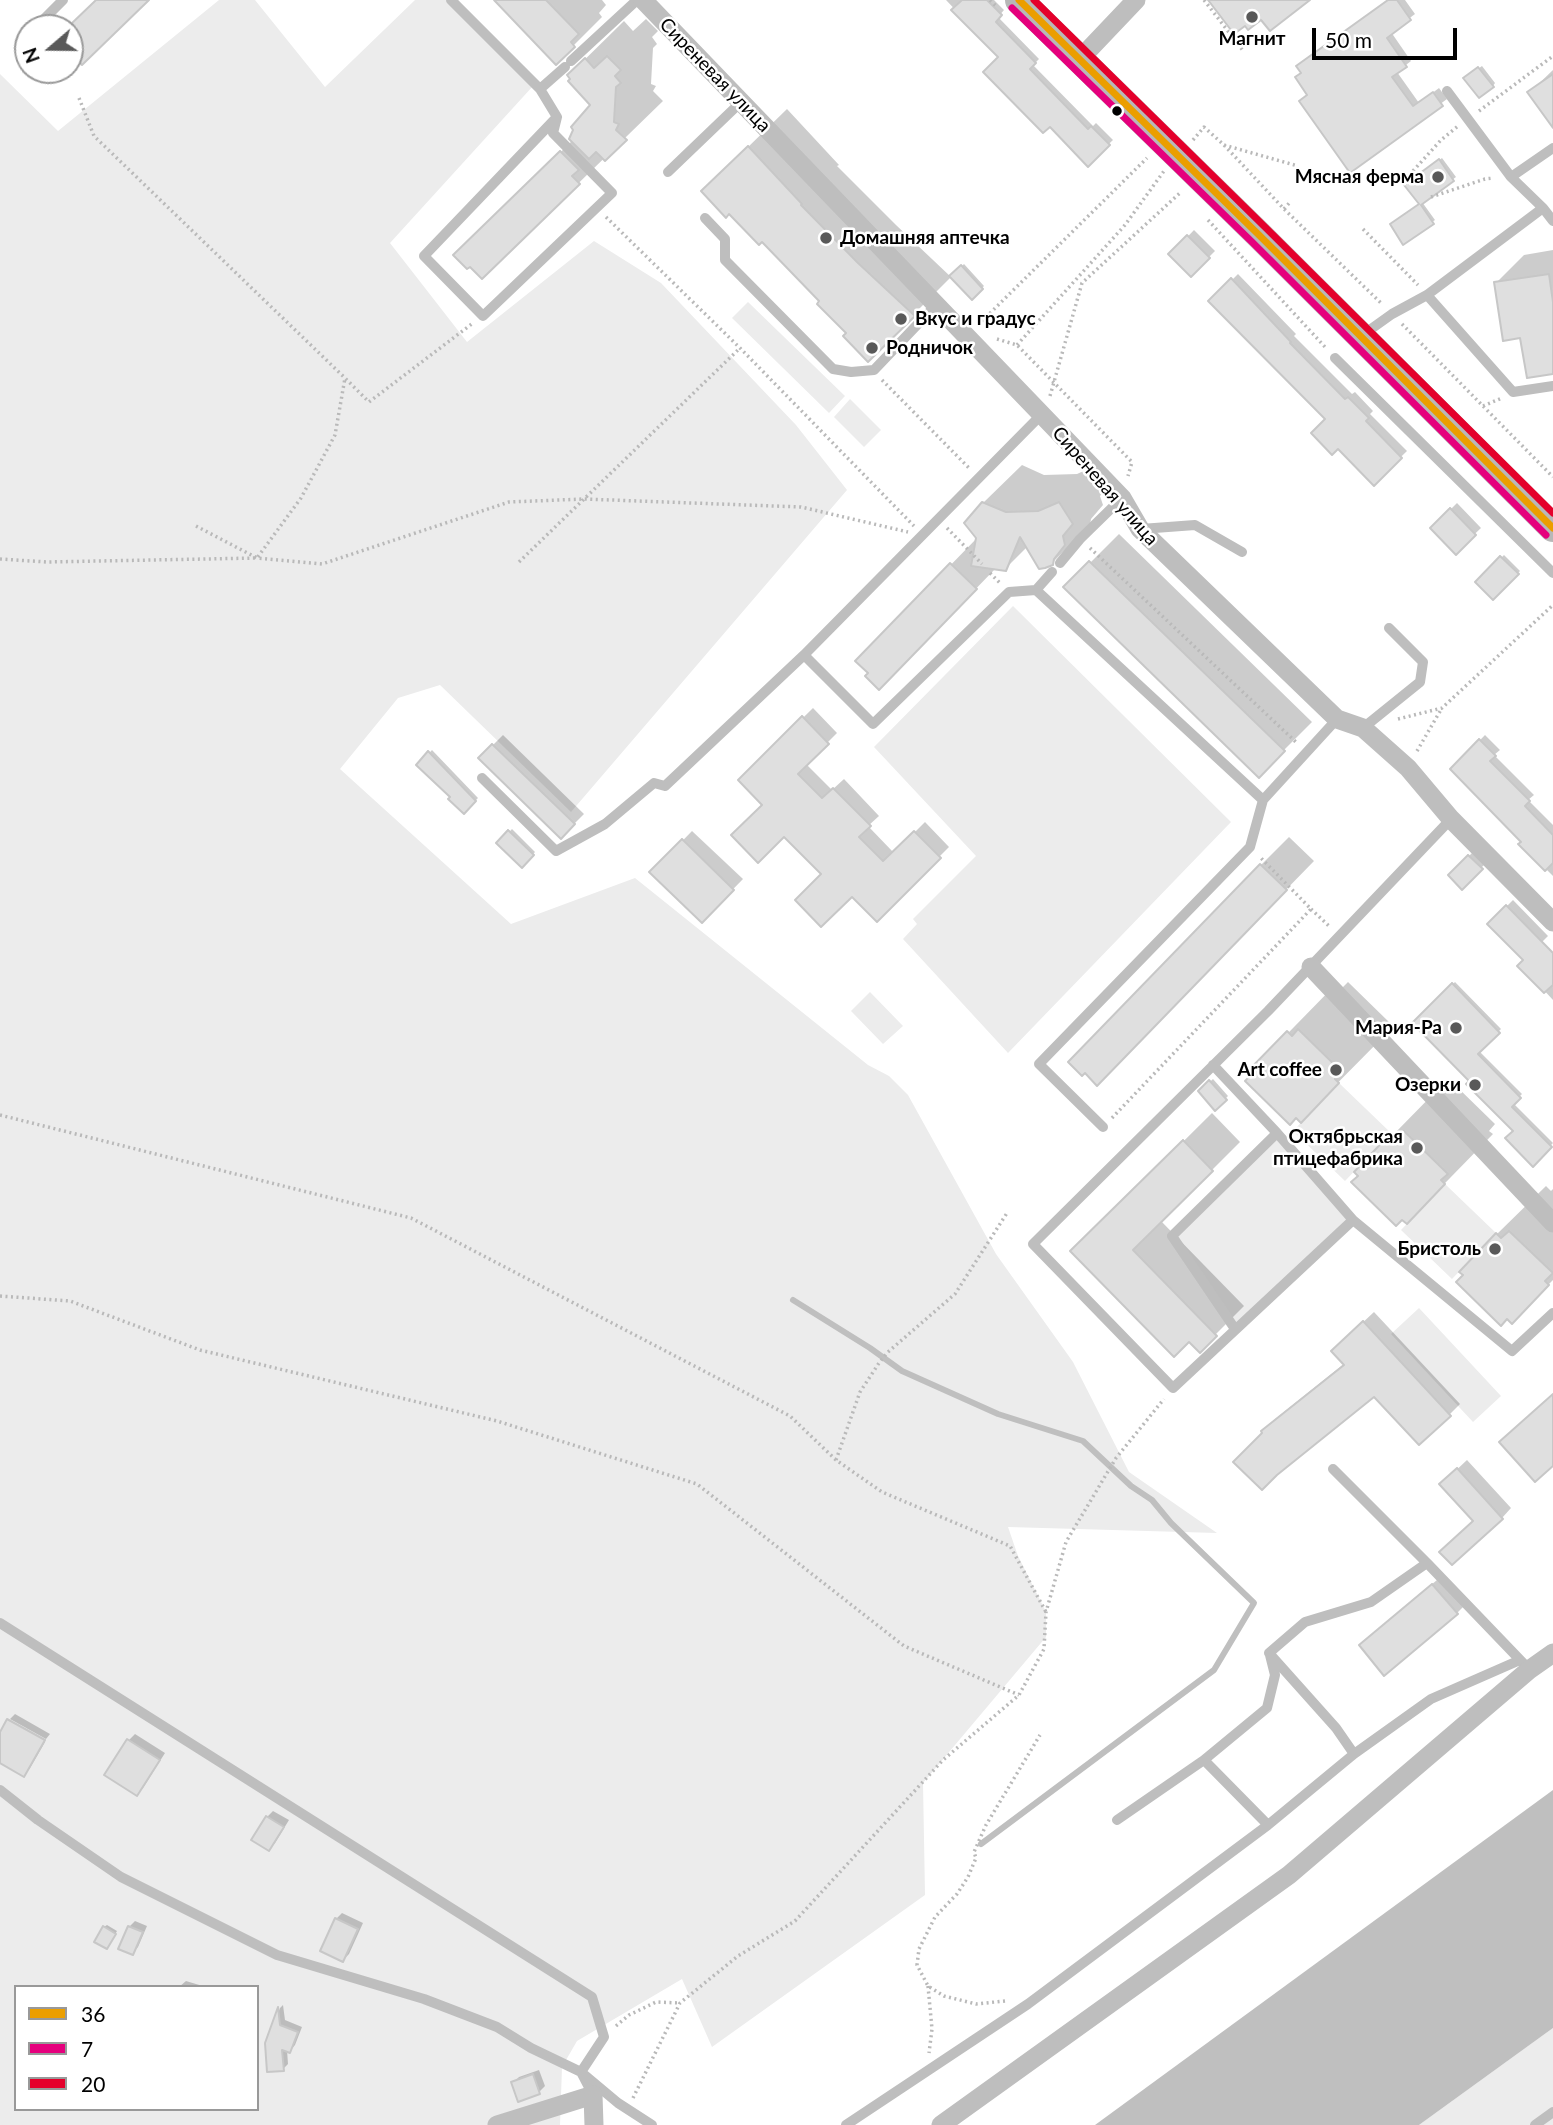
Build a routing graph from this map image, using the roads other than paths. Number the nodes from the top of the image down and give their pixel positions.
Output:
1 (63, 0) edge
2 (451, 0) edge
3 (637, 0) edge
4 (643, 0) edge
5 (1019, 0) edge
6 (1136, 0) edge
7 (49, 14) edge
8 (1079, 60) junction
9 (540, 89) junction
10 (1447, 91) dead end
11 (741, 103) junction
12 (557, 117) junction
13 (1553, 148) edge
14 (668, 172) dead end
15 (1511, 177) junction
16 (1543, 208) junction
17 (705, 218) dead end
18 (1553, 221) edge
19 (1427, 295) junction
20 (937, 304) junction
21 (1360, 336) junction
22 (1335, 358) road end
23 (1553, 386) edge
24 (1042, 414) junction
25 (1122, 498) junction
26 (1553, 528) edge
27 (1140, 529) junction
28 (1242, 552) dead end
29 (1553, 573) edge
30 (1036, 590) junction
31 (1389, 628) dead end
32 (804, 655) junction
33 (1337, 719) junction
34 (1363, 728) junction
35 (482, 778) dead end
36 (1263, 800) junction
37 (1451, 819) junction
38 (1553, 922) edge
39 (1311, 967) junction
40 (1213, 1065) junction
41 (1103, 1127) road end
42 (1278, 1133) junction
43 (1353, 1220) junction
44 (1553, 1223) edge
45 (1553, 1313) edge
46 (1235, 1329) junction
47 (1333, 1469) dead end
48 (1427, 1563) junction
49 (0, 1622) edge
50 (1269, 1653) junction
51 (1553, 1653) edge
52 (1525, 1665) junction
53 (1354, 1754) junction
54 (1204, 1760) junction
55 (0, 1790) edge
56 (1117, 1820) dead end
57 (1268, 1825) junction
58 (580, 2072) junction
59 (593, 2095) junction
60 (1553, 2112) edge
61 (497, 2125) edge
62 (594, 2125) edge
63 (652, 2125) edge
64 (846, 2125) edge
65 (942, 2125) edge
66 (1535, 2125) edge

1 - 7 lane
2 - 9 lane
3 - 9 lane
4 - 11 street, Сиреневая улица
5 - 8 main road
6 - 8 street
8 - 21 main road
9 - 12 lane
10 - 15 lane
11 - 14 lane
11 - 20 street, Сиреневая улица
12 - 12 lane
13 - 15 lane
15 - 16 lane
16 - 18 lane
16 - 19 lane
17 - 20 lane
19 - 21 lane
19 - 23 lane
20 - 24 street, Сиреневая улица
21 - 26 main road
22 - 29 lane
24 - 25 street, Сиреневая улица
24 - 32 lane
25 - 27 street, Сиреневая улица
25 - 30 lane
27 - 28 lane
27 - 33 street, Сиреневая улица
30 - 32 lane
30 - 36 lane
31 - 34 lane
32 - 35 lane
33 - 34 street, Сиреневая улица
33 - 36 lane
34 - 37 street, Сиреневая улица
36 - 41 lane
37 - 38 street, Сиреневая улица
37 - 39 lane
39 - 40 lane
39 - 44 street
40 - 42 lane
40 - 46 lane
42 - 43 lane
42 - 46 lane
43 - 45 lane
43 - 46 lane
47 - 48 lane
48 - 50 lane
48 - 52 lane
49 - 58 lane
50 - 53 lane
50 - 54 lane
51 - 52 street
52 - 53 lane
52 - 65 street
53 - 57 lane
54 - 56 lane
54 - 57 lane
55 - 58 lane
57 - 64 lane
58 - 59 lane
58 - 63 lane
59 - 61 street
59 - 62 street
60 - 66 lane

